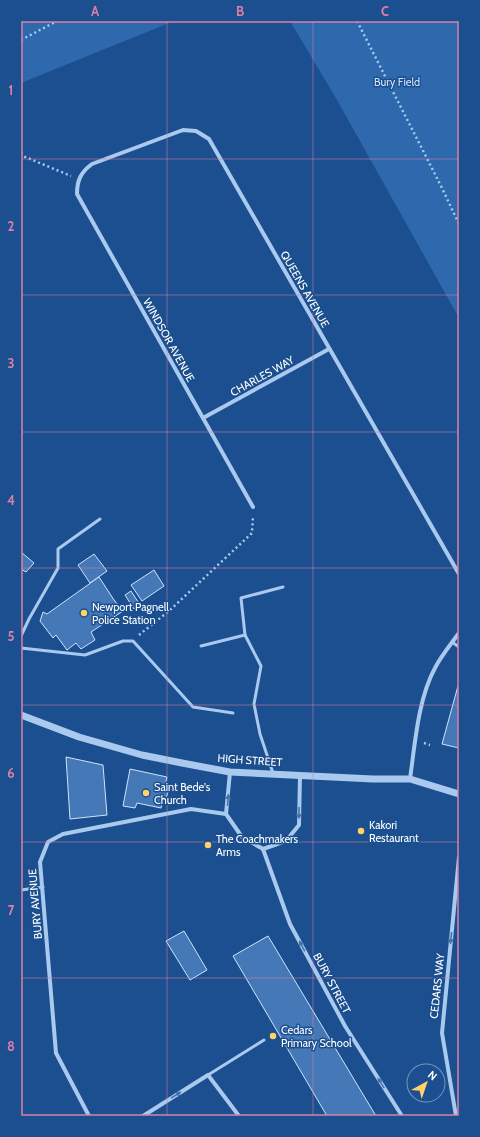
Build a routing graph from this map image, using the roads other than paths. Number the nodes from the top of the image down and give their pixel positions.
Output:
1 (79, 179) joint
2 (329, 349) junction
3 (203, 418) junction
4 (253, 507) road end
5 (100, 519) dead end
6 (459, 574) edge
7 (282, 587) dead end
8 (459, 633) edge
9 (245, 635) junction
10 (21, 636) edge
11 (452, 642) junction
12 (201, 646) dead end
13 (459, 647) edge
14 (21, 648) edge
15 (233, 712) dead end
16 (21, 715) edge
17 (230, 772) junction
18 (273, 773) junction
19 (300, 774) junction
20 (410, 779) junction
21 (459, 794) edge
22 (226, 814) junction
23 (263, 849) junction
24 (459, 858) edge
25 (459, 865) edge
26 (42, 887) junction
27 (21, 890) edge
28 (264, 1040) dead end
29 (208, 1075) junction
30 (89, 1116) edge
31 (143, 1116) edge
32 (239, 1116) edge
33 (402, 1116) edge
34 (456, 1116) edge

1 - 2 street, QUEENS AVENUE
1 - 3 street, WINDSOR AVENUE
2 - 3 street, CHARLES WAY
2 - 6 street, QUEENS AVENUE
3 - 4 street, WINDSOR AVENUE
5 - 10 lane
7 - 9 lane
8 - 11 street
9 - 12 lane
9 - 18 lane
11 - 13 lane
11 - 20 street
14 - 15 lane
16 - 17 street, HIGH STREET
17 - 18 street, HIGH STREET
22 -> 17 street
18 - 19 street, HIGH STREET
19 - 20 street, HIGH STREET
19 -> 23 street
20 - 21 street, HIGH STREET
22 - 23 street
22 - 26 street, BURY AVENUE
33 -> 23 street, BURY STREET
24 - 25 street, CEDARS WAY
25 -> 34 street, CEDARS WAY
26 - 27 lane
26 - 30 street, BURY AVENUE
28 - 29 lane
31 -> 29 street
29 - 32 street

